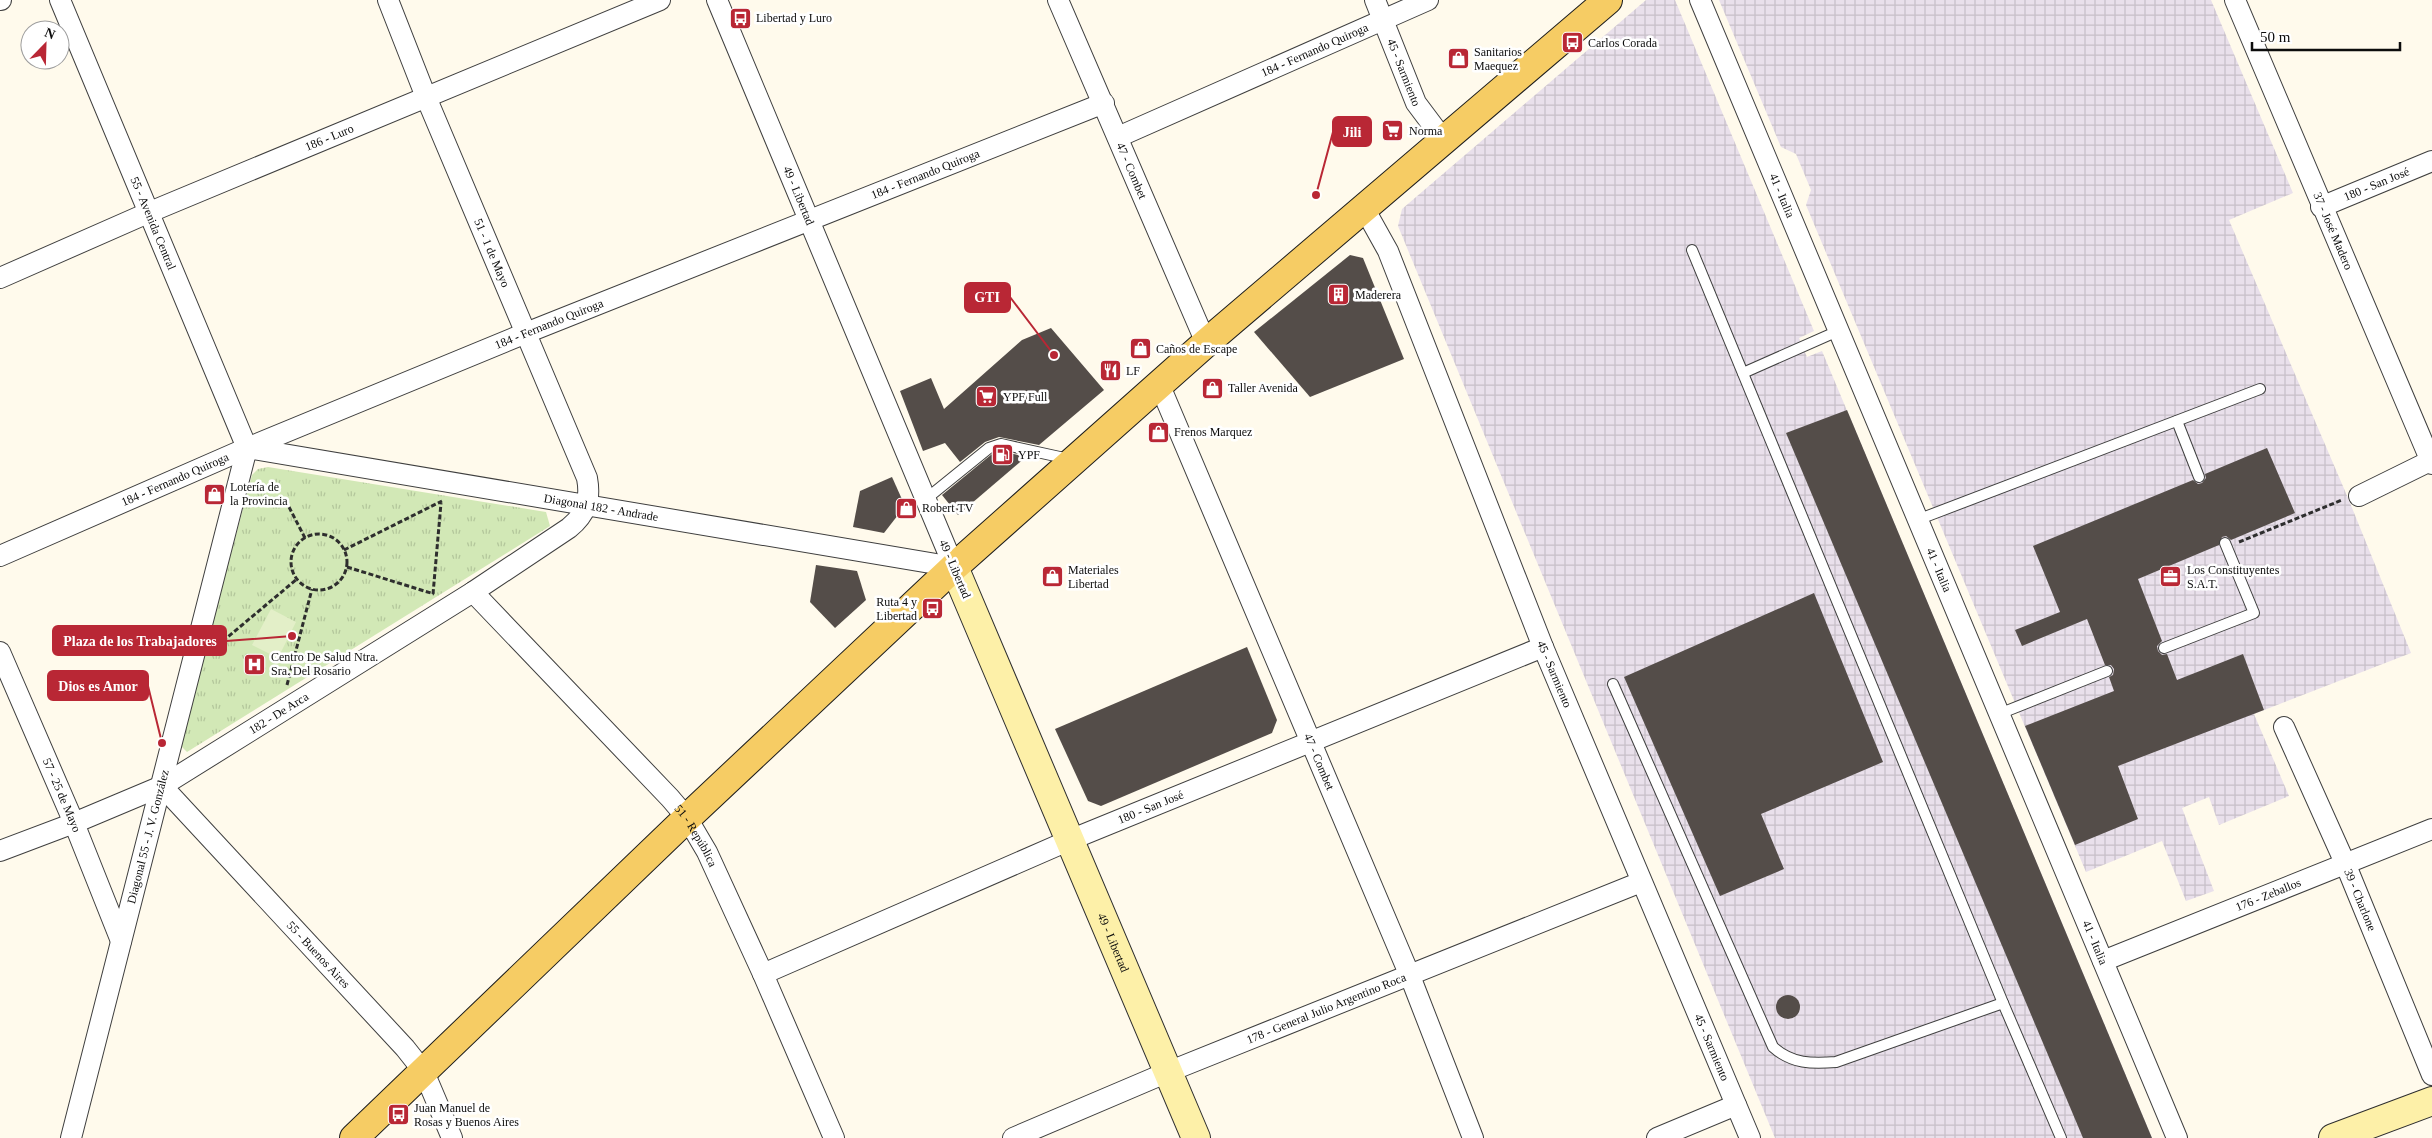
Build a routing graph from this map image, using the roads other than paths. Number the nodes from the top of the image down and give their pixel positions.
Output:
1 (60, 0) edge
2 (388, 0) edge
3 (660, 0) edge
4 (717, 0) edge
5 (1058, 0) edge
6 (1375, 0) edge
7 (1428, 0) edge
8 (1608, 0) edge
9 (1700, 0) edge
10 (2235, 0) edge
11 (1383, 20) junction
12 (426, 97) junction
13 (1104, 103) junction
14 (1118, 137) junction
15 (1443, 139) junction
16 (2432, 161) edge
17 (2321, 207) junction
18 (1364, 208) junction
19 (150, 212) junction
20 (810, 220) junction
21 (1692, 250) dead end
22 (0, 278) edge
23 (1838, 331) junction
24 (526, 333) junction
25 (1206, 343) junction
26 (1743, 374) junction
27 (1160, 386) junction
28 (2260, 389) dead end
29 (2177, 421) junction
30 (247, 448) junction
31 (1075, 461) junction
32 (2432, 462) edge
33 (2199, 477) dead end
34 (2359, 496) road end
35 (926, 499) junction
36 (587, 506) junction
37 (1917, 520) junction
38 (2226, 545) road end
39 (0, 556) edge
40 (954, 567) junction
41 (465, 596) junction
42 (1543, 647) junction
43 (2164, 648) dead end
44 (0, 652) edge
45 (2107, 671) dead end
46 (1613, 684) dead end
47 (1999, 714) junction
48 (2284, 727) dead end
49 (1310, 741) junction
50 (162, 786) junction
51 (687, 818) junction
52 (74, 823) junction
53 (2432, 829) edge
54 (1070, 840) junction
55 (0, 851) edge
56 (2345, 863) junction
57 (1641, 882) junction
58 (121, 941) junction
59 (2103, 961) junction
60 (763, 974) junction
61 (1410, 976) junction
62 (2003, 1003) junction
63 (424, 1072) junction
64 (1168, 1072) junction
65 (2432, 1075) edge
66 (2432, 1101) edge
67 (1736, 1105) junction
68 (72, 1138) edge
69 (354, 1138) edge
70 (452, 1138) edge
71 (834, 1138) edge
72 (1013, 1138) edge
73 (1196, 1138) edge
74 (1473, 1138) edge
75 (1657, 1138) edge
76 (1750, 1138) edge
77 (2061, 1138) edge
78 (2177, 1138) edge
79 (2333, 1138) edge

1 - 19 street, 55 - Avenida Central
2 - 12 street, 51 - 1 de Mayo
3 - 12 street, 186 - Luro
4 - 20 street, 49 - Libertad
5 - 13 street, 47 - Combet
6 - 11 street, 45 - Sarmiento
7 - 11 street, 184 - Fernando Quiroga
8 - 15 main road
9 - 23 street, 41 - Italia
10 - 17 street, 37 - José Madero
11 - 14 street, 184 - Fernando Quiroga
11 - 15 street, 45 - Sarmiento
12 - 19 street, 186 - Luro
12 - 24 street, 51 - 1 de Mayo
13 - 14 street, 47 - Combet
13 - 20 street, 184 - Fernando Quiroga
14 - 25 street, 47 - Combet
15 - 18 main road
16 - 17 street, 180 - San José
17 - 32 street, 37 - José Madero
18 - 25 main road
18 - 42 street, 45 - Sarmiento
19 - 22 street, 186 - Luro
19 - 30 street, 55 - Avenida Central
20 - 24 street, 184 - Fernando Quiroga
20 - 35 street, 49 - Libertad
21 - 26 lane
23 - 26 lane
23 - 37 street, 41 - Italia
24 - 30 street, 184 - Fernando Quiroga
24 - 36 street, 51 - 1 de Mayo
25 - 27 main road
26 - 62 lane
27 - 31 main road
27 - 49 street, 47 - Combet
28 - 29 lane
29 - 33 lane
29 - 37 lane
30 - 36 street, Diagonal 182 - Andrade
30 - 39 street, 184 - Fernando Quiroga
30 - 50 street, Diagonal 55 - J. V. González
31 - 35 lane
31 - 40 main road
32 - 34 street
35 - 40 street, 49 - Libertad
36 - 40 street, Diagonal 182 - Andrade
36 - 41 street, 182 - De Arca
37 - 47 street, 41 - Italia
38 - 43 lane
40 - 51 main road
40 - 54 street, 49 - Libertad
41 - 50 street, 182 - De Arca
41 - 51 street, 51 - República
42 - 49 street, 180 - San José
42 - 57 street, 45 - Sarmiento
44 - 52 street, 57 - 25 de Mayo
45 - 47 lane
46 - 62 lane
47 - 59 street, 41 - Italia
48 - 56 street, 39 - Charlone
49 - 54 street, 180 - San José
49 - 61 street, 47 - Combet
50 - 52 street, 182 - De Arca
50 - 58 street, Diagonal 55 - J. V. González
50 - 63 street, 55 - Buenos Aires
51 - 60 street, 51 - República
51 - 63 main road
52 - 55 street, 182 - De Arca
52 - 58 street, 57 - 25 de Mayo
53 - 56 street, 176 - Zeballos
54 - 60 street, 180 - San José
54 - 64 street, 49 - Libertad
56 - 59 street, 176 - Zeballos
56 - 65 street, 39 - Charlone
57 - 61 street, 178 - General Julio Argentino Roca
57 - 67 street, 45 - Sarmiento
58 - 68 street, Diagonal 55 - J. V. González
59 - 78 street, 41 - Italia
60 - 71 street, 51 - República
61 - 64 street, 178 - General Julio Argentino Roca
61 - 74 street, 47 - Combet
62 - 77 lane
63 - 69 main road
63 - 70 street, 55 - Buenos Aires
64 - 72 street, 178 - General Julio Argentino Roca
64 - 73 street, 49 - Libertad
66 - 79 street
67 - 75 street
67 - 76 street, 45 - Sarmiento

